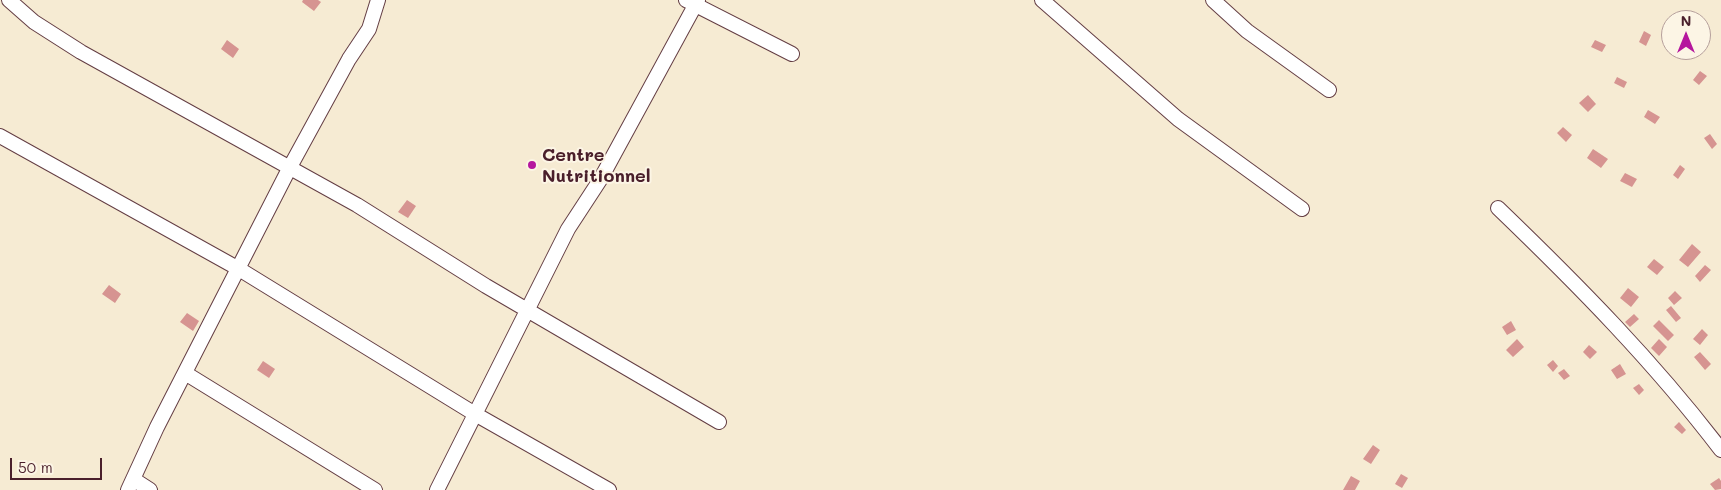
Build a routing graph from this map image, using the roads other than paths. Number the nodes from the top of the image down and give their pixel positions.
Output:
1 (9, 0) edge
2 (378, 0) edge
3 (1042, 0) edge
4 (1213, 0) edge
5 (693, 2) edge
6 (792, 54) dead end
7 (1329, 90) dead end
8 (0, 136) edge
9 (290, 167) junction
10 (1498, 208) dead end
11 (1302, 209) dead end
12 (239, 270) junction
13 (528, 311) junction
14 (185, 373) junction
15 (475, 414) junction
16 (720, 422) dead end
17 (1721, 450) edge
18 (130, 485) edge
19 (150, 490) edge
20 (375, 490) edge
21 (437, 490) edge
22 (609, 490) edge

1 - 9 street
2 - 9 street
3 - 11 street
4 - 7 street
5 - 6 street
5 - 13 street
8 - 12 street
9 - 12 street
9 - 13 street
10 - 17 street
12 - 14 street
12 - 15 street
13 - 15 street
13 - 16 street
14 - 18 street
14 - 20 street
15 - 21 street
15 - 22 street
18 - 19 street

